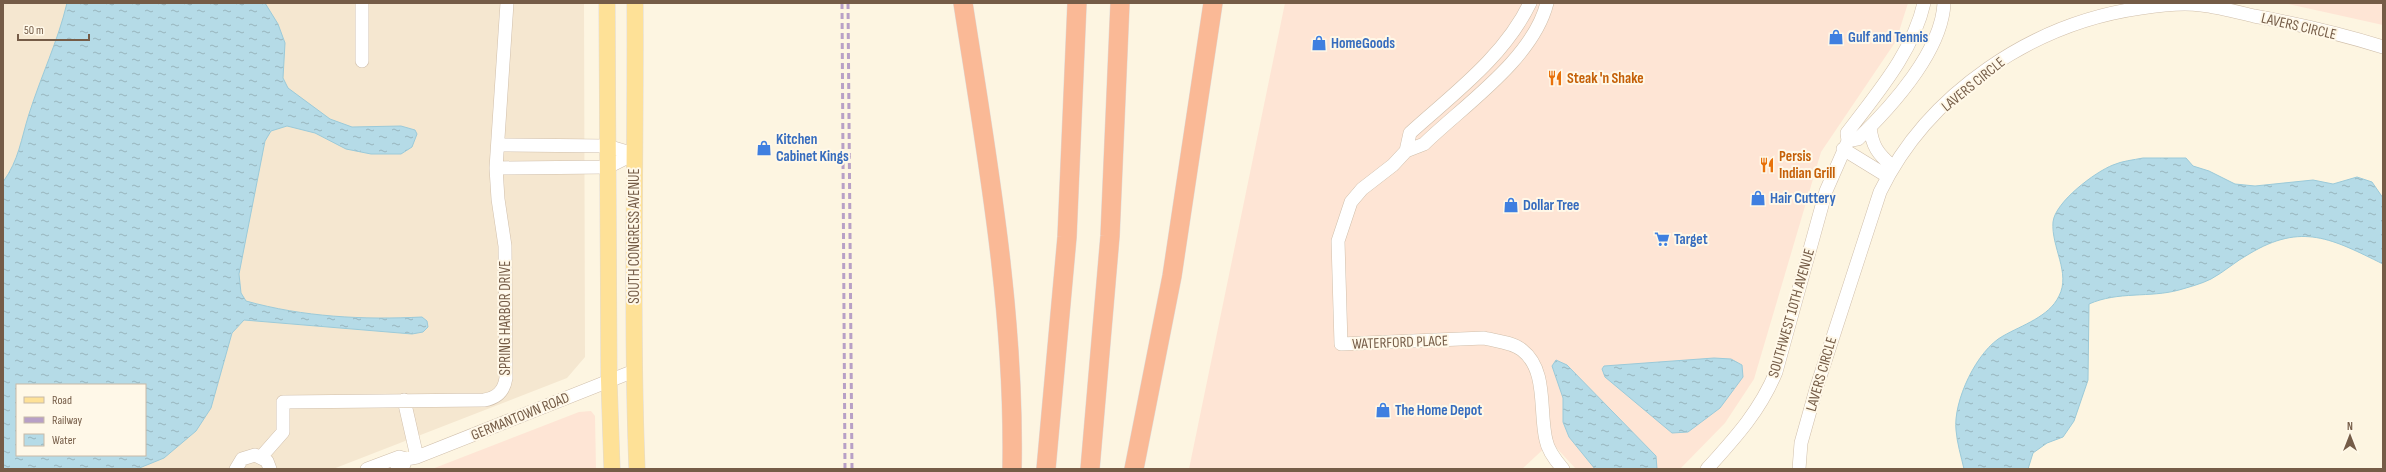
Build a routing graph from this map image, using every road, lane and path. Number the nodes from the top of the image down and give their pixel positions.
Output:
1 (362, 3) edge
2 (507, 3) edge
3 (607, 3) edge
4 (635, 3) edge
5 (963, 3) edge
6 (1077, 3) edge
7 (1120, 3) edge
8 (1530, 3) edge
9 (1547, 3) edge
10 (1924, 3) edge
11 (1944, 3) edge
12 (1213, 5) edge
13 (2383, 47) edge
14 (362, 61) dead end
15 (1870, 127) junction
16 (498, 145) junction
17 (1846, 145) junction
18 (607, 146) junction
19 (1406, 151) junction
20 (634, 154) junction
21 (608, 167) junction
22 (496, 168) junction
23 (1890, 171) junction
24 (634, 371) junction
25 (609, 380) junction
26 (404, 400) junction
27 (261, 457) junction
28 (412, 458) junction
29 (373, 468) edge
30 (236, 469) edge
31 (270, 469) edge
32 (397, 469) edge
33 (612, 469) edge
34 (637, 469) edge
35 (1012, 469) edge
36 (1046, 469) edge
37 (1090, 469) edge
38 (1134, 469) edge
39 (1563, 469) edge
40 (1707, 469) edge
41 (1799, 469) edge

1 - 14 street
2 - 16 street, SPRING HARBOR DRIVE
3 - 18 main road, SOUTH CONGRESS AVENUE
4 - 20 main road, SOUTH CONGRESS AVENUE
5 - 35 highway
6 - 36 highway
7 - 37 highway
8 - 19 street, WATERFORD PLACE
9 - 19 street, WATERFORD PLACE
10 - 17 street, SOUTHWEST 10TH AVENUE
11 - 15 street
12 - 38 highway
13 - 23 street, LAVERS CIRCLE
15 - 17 street
15 - 23 street
16 - 18 street
16 - 22 street, SPRING HARBOR DRIVE
17 - 23 street
17 - 40 street, SOUTHWEST 10TH AVENUE
18 - 20 street
18 - 21 main road, SOUTH CONGRESS AVENUE
19 - 39 street, WATERFORD PLACE
20 - 21 street
20 - 24 main road, SOUTH CONGRESS AVENUE
21 - 22 street
21 - 25 main road, SOUTH CONGRESS AVENUE
22 - 26 street, SPRING HARBOR DRIVE
23 - 41 street, LAVERS CIRCLE
24 - 25 street, GERMANTOWN ROAD
24 - 34 main road, SOUTH CONGRESS AVENUE
25 - 28 street, GERMANTOWN ROAD
25 - 33 main road, SOUTH CONGRESS AVENUE
26 - 27 street, SPRING HARBOR DRIVE
26 - 28 street
27 - 30 street
27 - 31 street
28 - 29 street, GERMANTOWN ROAD
28 - 32 street, GERMANTOWN ROAD

